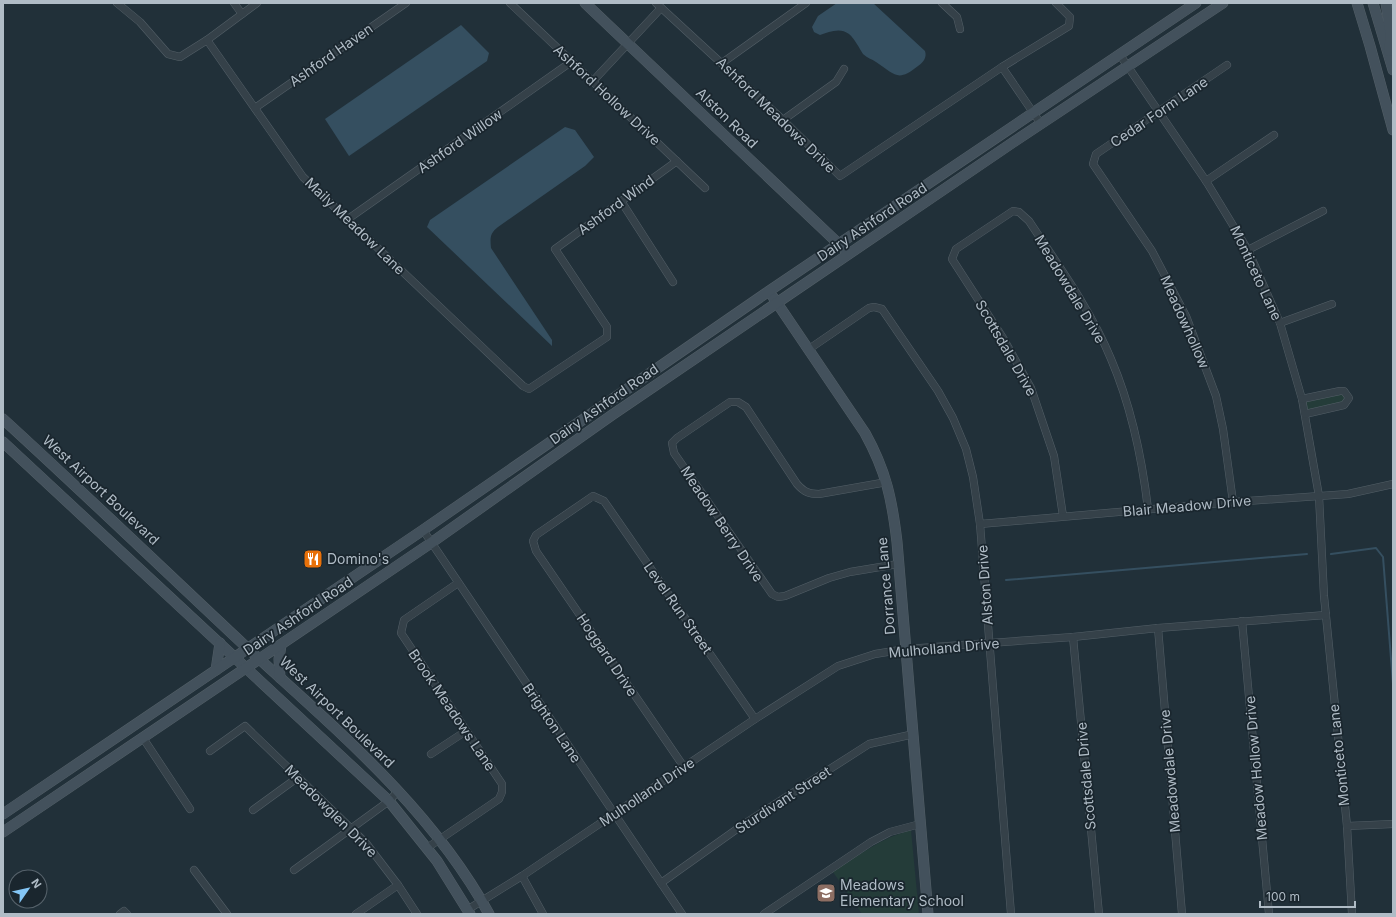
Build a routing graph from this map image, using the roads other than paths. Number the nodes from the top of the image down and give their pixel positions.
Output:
1 (117, 3) edge
2 (234, 3) edge
3 (257, 3) edge
4 (406, 3) edge
5 (510, 3) edge
6 (585, 3) edge
7 (806, 3) edge
8 (942, 3) edge
9 (1056, 3) edge
10 (1196, 3) edge
11 (1223, 3) edge
12 (1357, 3) edge
13 (1373, 3) edge
14 (1386, 3) edge
15 (659, 6) edge
16 (242, 14) junction
17 (960, 28) dead end
18 (207, 40) junction
19 (628, 43) junction
20 (1389, 53) junction
21 (1120, 55) junction
22 (572, 62) junction
23 (722, 63) junction
24 (1227, 65) dead end
25 (1002, 67) junction
26 (1128, 67) junction
27 (844, 69) dead end
28 (1393, 70) edge
29 (594, 81) junction
30 (1390, 102) edge
31 (255, 108) junction
32 (1033, 112) junction
33 (1158, 113) junction
34 (784, 120) junction
35 (1041, 124) junction
36 (1393, 130) edge
37 (1274, 135) dead end
38 (1093, 160) joint
39 (677, 161) junction
40 (1206, 181) junction
41 (705, 188) dead end
42 (621, 201) junction
43 (1323, 211) dead end
44 (1019, 212) joint
45 (348, 219) junction
46 (839, 243) junction
47 (1248, 250) junction
48 (849, 254) junction
49 (673, 282) dead end
50 (769, 291) junction
51 (778, 303) junction
52 (1332, 304) dead end
53 (1280, 323) junction
54 (608, 332) joint
55 (809, 348) junction
56 (1302, 399) junction
57 (604, 403) junction
58 (1305, 414) junction
59 (612, 415) junction
60 (3, 419) edge
61 (3, 442) edge
62 (887, 482) junction
63 (1393, 484) edge
64 (1319, 496) junction
65 (601, 498) joint
66 (1233, 502) junction
67 (1148, 509) junction
68 (1063, 516) junction
69 (980, 524) junction
70 (423, 530) junction
71 (431, 543) junction
72 (898, 564) junction
73 (458, 583) junction
74 (1326, 615) junction
75 (1242, 621) junction
76 (1158, 628) junction
77 (1073, 638) junction
78 (220, 644) junction
79 (989, 644) junction
80 (281, 645) junction
81 (248, 648) junction
82 (906, 649) junction
83 (235, 658) junction
84 (260, 659) junction
85 (246, 668) junction
86 (216, 670) junction
87 (280, 678) junction
88 (755, 719) junction
89 (466, 731) junction
90 (914, 734) junction
91 (143, 738) junction
92 (210, 751) dead end
93 (431, 754) dead end
94 (684, 767) junction
95 (297, 778) junction
96 (398, 791) junction
97 (389, 801) junction
98 (190, 809) dead end
99 (253, 810) dead end
100 (3, 814) edge
101 (613, 815) junction
102 (920, 824) junction
103 (1393, 824) edge
104 (1346, 826) junction
105 (352, 828) junction
106 (3, 832) edge
107 (441, 839) junction
108 (427, 848) junction
109 (194, 870) dead end
110 (294, 870) dead end
111 (522, 876) junction
112 (661, 884) junction
113 (398, 885) junction
114 (482, 901) junction
115 (468, 912) edge
116 (120, 914) edge
117 (126, 914) edge
118 (227, 914) edge
119 (356, 914) edge
120 (417, 914) edge
121 (489, 914) edge
122 (543, 914) edge
123 (682, 914) edge
124 (764, 914) edge
125 (928, 914) edge
126 (1011, 914) edge
127 (1099, 914) edge
128 (1182, 914) edge
129 (1269, 914) edge
130 (1352, 914) edge

1 - 18 street
2 - 16 street
3 - 16 street
4 - 31 street, Ashford Haven
5 - 22 street, Ashford Hollow Drive
6 - 19 main road, Alston Road
7 - 23 street
8 - 17 street
9 - 25 street
10 - 21 main road, Dairy Ashford Road
11 - 26 main road, Dairy Ashford Road
12 - 30 main road
13 - 20 main road
14 - 20 main road
15 - 19 street
15 - 23 street, Ashford Meadows Drive
16 - 18 street
18 - 31 street, Maily Meadow Lane
19 - 29 street
19 - 46 main road, Alston Road
20 - 28 main road
21 - 26 street, Monticeto Lane
21 - 32 main road, Dairy Ashford Road
22 - 29 street, Ashford Hollow Drive
22 - 45 street, Ashford Willow
23 - 34 street, Ashford Meadows Drive
24 - 33 street, Cedar Form Lane
25 - 32 street
25 - 34 street, Ashford Meadows Drive
26 - 33 street, Monticeto Lane
26 - 35 main road, Dairy Ashford Road
27 - 34 street
29 - 39 street, Ashford Hollow Drive
30 - 36 main road
31 - 45 street, Maily Meadow Lane
32 - 35 street
32 - 46 main road, Dairy Ashford Road
33 - 38 street, Cedar Form Lane
33 - 40 street, Monticeto Lane
35 - 48 main road, Dairy Ashford Road
37 - 40 street
38 - 66 street, Meadowhollow
39 - 41 street, Ashford Hollow Drive
39 - 42 street, Ashford Wind
40 - 47 street, Monticeto Lane
42 - 49 street
42 - 54 street, Ashford Wind
43 - 47 street
44 - 67 street, Meadowdale Drive
44 - 68 street, Scottsdale Drive
45 - 54 street, Maily Meadow Lane
46 - 48 main road, Alston Road
46 - 50 main road, Dairy Ashford Road
47 - 53 street, Monticeto Lane
48 - 51 main road, Dairy Ashford Road
50 - 51 main road, Dorrance Lane
50 - 57 main road, Dairy Ashford Road
51 - 55 main road, Dorrance Lane
51 - 59 main road, Dairy Ashford Road
52 - 53 street
53 - 56 street, Monticeto Lane
55 - 62 main road, Dorrance Lane
55 - 69 street, Alston Drive
56 - 58 street, Monticeto Lane
56 - 58 street
57 - 59 main road
57 - 70 main road, Dairy Ashford Road
58 - 64 street, Monticeto Lane
59 - 71 main road, Dairy Ashford Road
60 - 81 main road, West Airport Boulevard
61 - 78 main road, West Airport Boulevard
62 - 72 main road, Dorrance Lane
62 - 72 street, Meadow Berry Drive
63 - 64 street, Blair Meadow Drive
64 - 66 street, Blair Meadow Drive
64 - 74 street, Monticeto Lane
65 - 88 street, Level Run Street
65 - 94 street, Hoggard Drive
66 - 67 street, Blair Meadow Drive
67 - 68 street, Blair Meadow Drive
68 - 69 street, Blair Meadow Drive
69 - 79 street, Alston Drive
70 - 71 street, Brighton Lane
70 - 81 main road, Dairy Ashford Road
71 - 73 street, Brighton Lane
71 - 80 main road, Dairy Ashford Road
72 - 82 main road, Dorrance Lane
73 - 89 street, Brook Meadows Lane
73 - 101 street, Brighton Lane
74 - 75 street, Mulholland Drive
74 - 104 street, Monticeto Lane
75 - 76 street, Mulholland Drive
75 - 129 street, Meadow Hollow Drive
76 - 77 street, Mulholland Drive
76 - 128 street, Meadowdale Drive
77 - 79 street, Mulholland Drive
77 - 127 street, Scottsdale Drive
78 - 83 main road, West Airport Boulevard
78 - 86 main road
79 - 82 street, Mulholland Drive
79 - 126 street, Alston Drive
80 - 84 main road, Dairy Ashford Road
80 - 87 main road
81 - 83 main road, Dairy Ashford Road
81 - 84 main road, West Airport Boulevard
82 - 88 street, Mulholland Drive
82 - 90 main road, Dorrance Lane
83 - 85 main road, West Airport Boulevard
83 - 86 main road, Dairy Ashford Road
84 - 85 main road, Dairy Ashford Road
84 - 87 main road, West Airport Boulevard
85 - 91 main road, Dairy Ashford Road
85 - 97 main road, West Airport Boulevard
86 - 100 main road, Dairy Ashford Road
87 - 96 main road, West Airport Boulevard
88 - 94 street, Mulholland Drive
89 - 93 street
89 - 107 street, Brook Meadows Lane
90 - 102 main road, Dorrance Lane
90 - 112 street, Sturdivant Street
91 - 98 street
91 - 106 main road, Dairy Ashford Road
92 - 95 street, Meadowglen Drive
94 - 101 street, Mulholland Drive
95 - 99 street
95 - 105 street, Meadowglen Drive
96 - 97 street
96 - 107 main road, West Airport Boulevard
97 - 105 street
97 - 108 main road, West Airport Boulevard
101 - 111 street, Mulholland Drive
101 - 112 street, Brighton Lane
102 - 124 street
102 - 125 main road, Dorrance Lane
103 - 104 street
104 - 130 street, Monticeto Lane
105 - 110 street
105 - 113 street, Meadowglen Drive
107 - 108 street
107 - 114 main road, West Airport Boulevard
108 - 115 main road, West Airport Boulevard
109 - 118 street
111 - 114 street, Mulholland Drive
111 - 122 street
112 - 123 street, Brighton Lane
113 - 119 street
113 - 120 street, Meadowglen Drive
114 - 115 street, Mulholland Drive
114 - 121 main road, West Airport Boulevard
116 - 117 street

